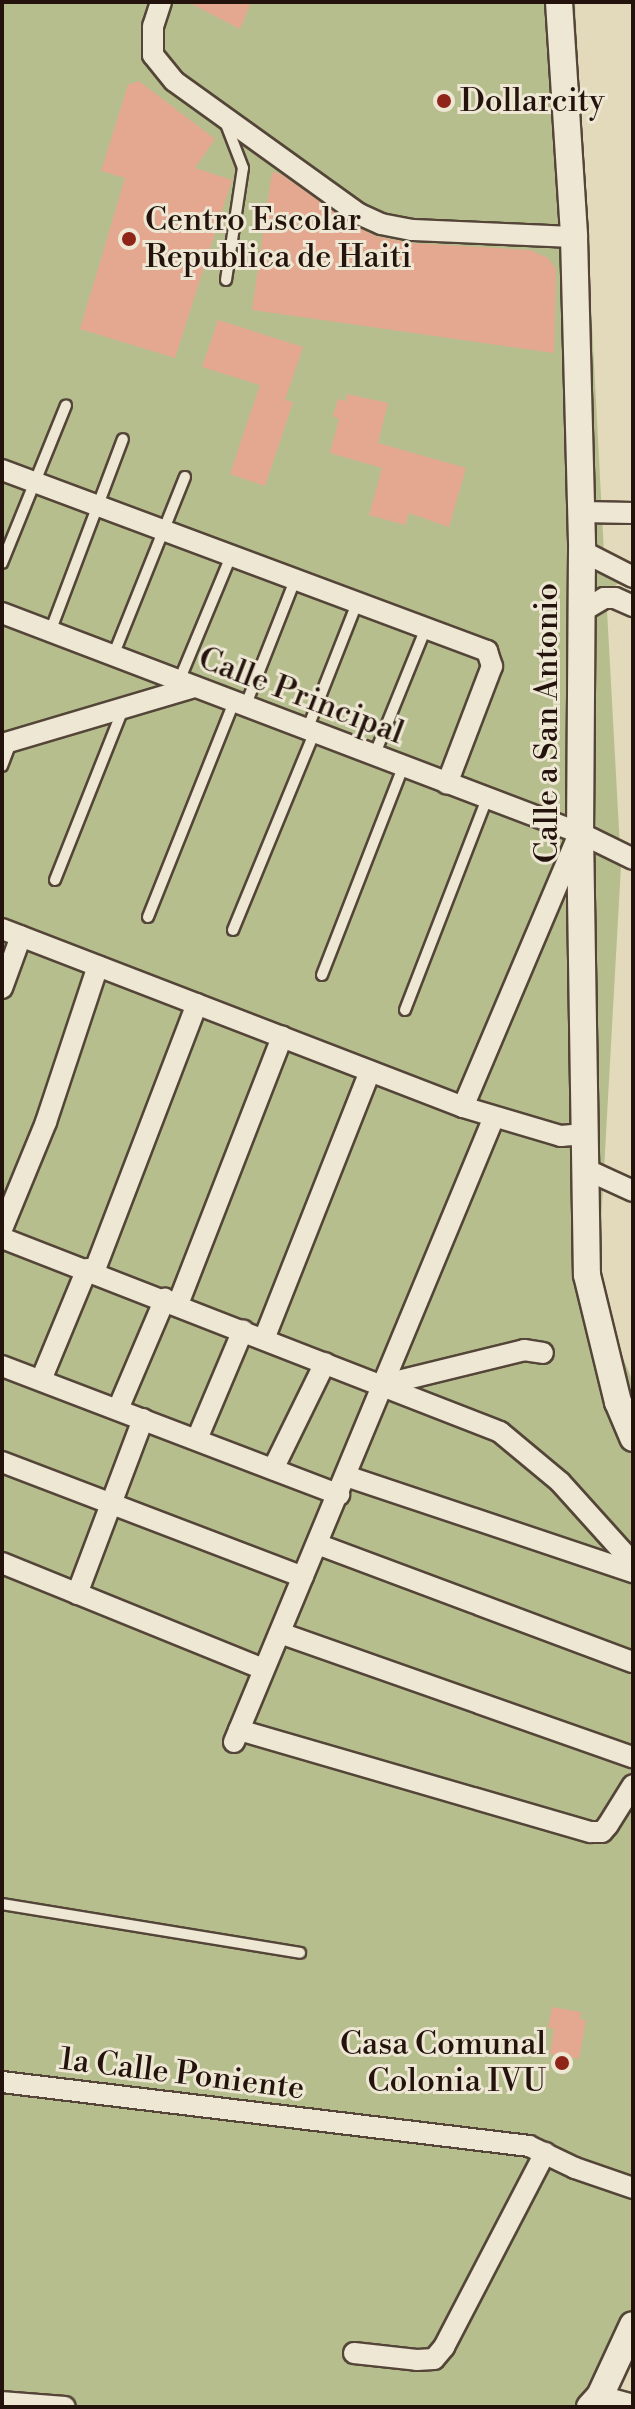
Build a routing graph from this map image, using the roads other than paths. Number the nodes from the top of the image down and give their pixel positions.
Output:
1 (161, 2) edge
2 (559, 2) edge
3 (224, 118) junction
4 (574, 237) junction
5 (226, 280) dead end
6 (66, 405) dead end
7 (123, 439) dead end
8 (2, 470) edge
9 (185, 477) dead end
10 (35, 483) junction
11 (97, 506) junction
12 (581, 512) junction
13 (633, 513) edge
14 (163, 531) junction
15 (582, 551) junction
16 (231, 556) junction
17 (2, 563) edge
18 (633, 577) edge
19 (295, 580) junction
20 (357, 603) junction
21 (633, 606) edge
22 (581, 612) junction
23 (2, 613) edge
24 (426, 628) junction
25 (50, 632) junction
26 (113, 656) junction
27 (187, 684) junction
28 (240, 704) junction
29 (125, 706) junction
30 (310, 732) junction
31 (7, 742) edge
32 (374, 756) junction
33 (2, 766) edge
34 (403, 767) junction
35 (447, 784) junction
36 (487, 799) junction
37 (580, 833) junction
38 (633, 859) edge
39 (55, 880) dead end
40 (148, 917) dead end
41 (233, 930) dead end
42 (12, 932) edge
43 (98, 966) junction
44 (322, 975) dead end
45 (2, 988) edge
46 (197, 1004) junction
47 (405, 1010) dead end
48 (282, 1037) junction
49 (370, 1071) junction
50 (463, 1107) junction
51 (494, 1117) junction
52 (584, 1134) junction
53 (585, 1169) junction
54 (633, 1191) edge
55 (2, 1229) edge
56 (2, 1238) edge
57 (91, 1270) junction
58 (171, 1302) junction
59 (243, 1330) junction
60 (264, 1339) junction
61 (543, 1353) dead end
62 (325, 1363) junction
63 (2, 1366) edge
64 (41, 1380) junction
65 (382, 1385) junction
66 (118, 1409) junction
67 (143, 1419) junction
68 (633, 1438) edge
69 (197, 1439) junction
70 (2, 1462) edge
71 (273, 1469) junction
72 (343, 1485) junction
73 (110, 1504) junction
74 (317, 1544) junction
75 (2, 1563) edge
76 (633, 1563) edge
77 (633, 1572) edge
78 (303, 1577) junction
79 (77, 1594) junction
80 (280, 1633) junction
81 (633, 1662) edge
82 (263, 1669) junction
83 (633, 1757) edge
84 (633, 1785) edge
85 (2, 1904) edge
86 (300, 1953) dead end
87 (2, 2082) edge
88 (545, 2153) junction
89 (633, 2188) edge
90 (633, 2325) edge
91 (354, 2353) dead end
92 (595, 2401) edge
93 (2, 2402) edge
94 (633, 2405) edge
95 (65, 2407) edge

1 - 3 street
2 - 4 street, Calle a San Antonio
3 - 4 street
3 - 5 lane
4 - 12 street, Calle a San Antonio
6 - 10 lane
7 - 11 lane
8 - 10 street
9 - 14 lane
10 - 11 street
10 - 17 lane
11 - 14 street
11 - 25 lane
12 - 13 street
12 - 15 street, Calle a San Antonio
14 - 16 street
14 - 26 lane
15 - 18 street
15 - 22 street, Calle a San Antonio
16 - 19 street
16 - 27 lane
19 - 20 street
19 - 28 lane
20 - 24 street
20 - 30 lane
21 - 22 street
22 - 37 street, Calle a San Antonio
23 - 25 street, Calle Principal
24 - 32 lane
24 - 35 street
25 - 26 street, Calle Principal
26 - 27 street, Calle Principal
27 - 28 street, Calle Principal
27 - 29 street
28 - 30 street, Calle Principal
28 - 40 lane
29 - 31 street
29 - 39 lane
30 - 32 street, Calle Principal
30 - 41 lane
31 - 33 lane
32 - 34 street, Calle Principal
34 - 35 street, Calle Principal
34 - 44 lane
35 - 36 street, Calle Principal
36 - 37 street, Calle Principal
36 - 47 lane
37 - 38 street, Calle Principal
37 - 50 street
37 - 52 street, Calle a San Antonio
42 - 43 street
42 - 45 street
43 - 46 street
43 - 55 street
46 - 48 street
46 - 57 street
48 - 49 street
48 - 58 street
49 - 50 street
49 - 60 street
50 - 51 street
51 - 52 street
51 - 65 street
52 - 53 street, Calle a San Antonio
53 - 54 street
53 - 68 street, Calle a San Antonio
56 - 57 street
57 - 58 street
57 - 64 street
58 - 59 street
58 - 66 street
59 - 60 street
59 - 69 street
60 - 62 street
61 - 65 street
62 - 65 street
62 - 71 street
63 - 64 street
64 - 66 street
65 - 72 street
65 - 76 street
66 - 67 street
67 - 69 street
67 - 73 street
69 - 71 street
70 - 73 street
71 - 72 street
72 - 74 street
72 - 77 street
73 - 78 street
73 - 79 street
74 - 78 street
74 - 81 street
75 - 79 street
78 - 80 street
79 - 82 street
80 - 82 street
80 - 83 street
82 - 84 street
85 - 86 lane
87 - 88 street, 1a Calle Poniente
88 - 89 street, 1a Calle Poniente
88 - 91 street
90 - 92 street
92 - 94 street
93 - 95 street

